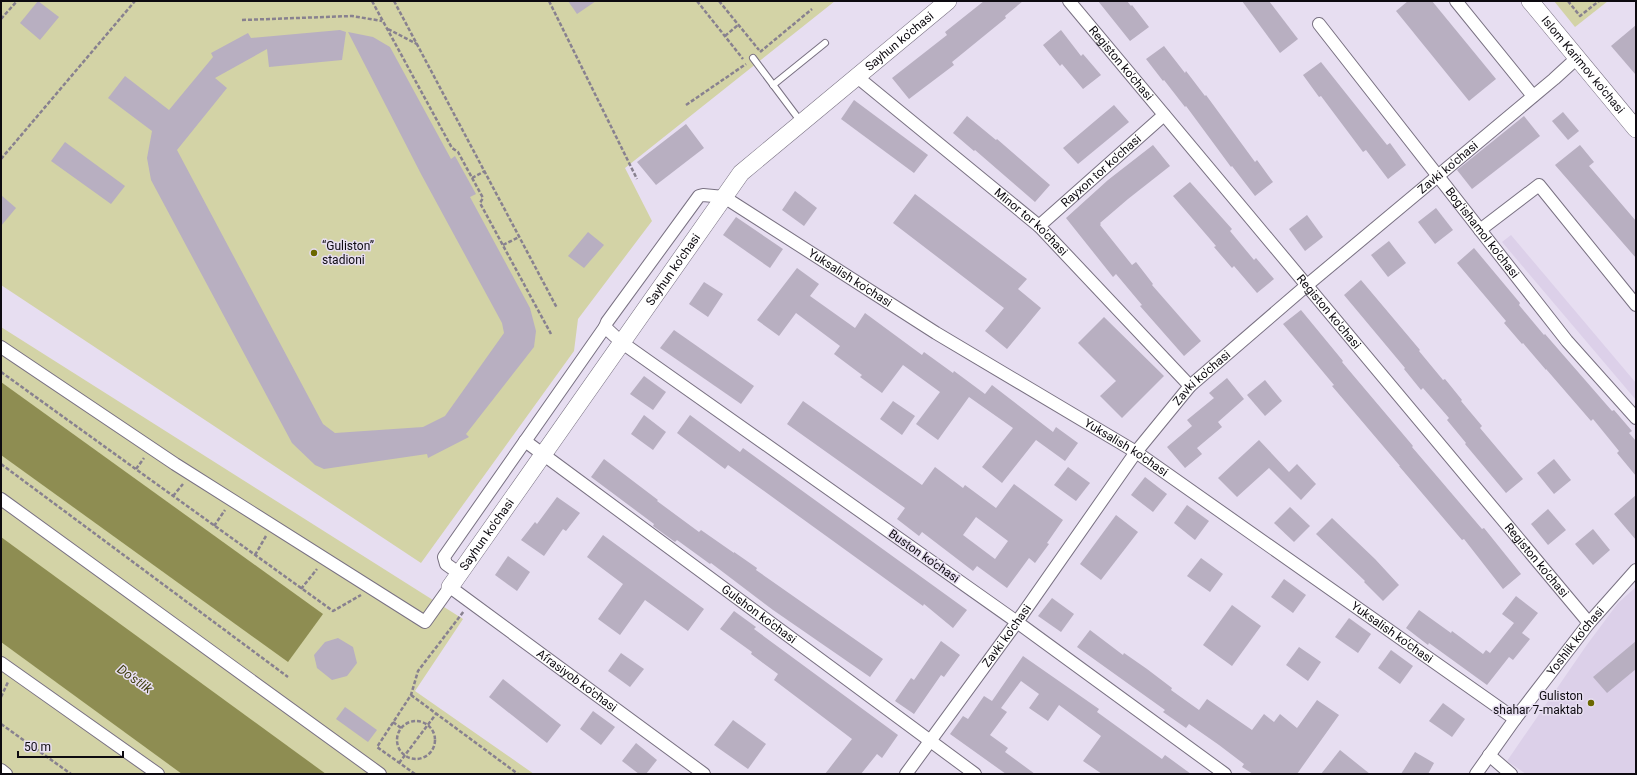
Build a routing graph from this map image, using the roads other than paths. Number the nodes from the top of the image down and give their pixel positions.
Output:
1 (948, 1) edge
2 (1069, 1) edge
3 (1456, 1) edge
4 (1530, 1) edge
5 (1319, 24) dead end
6 (824, 43) dead end
7 (753, 58) dead end
8 (1577, 58) junction
9 (856, 76) junction
10 (773, 85) junction
11 (1534, 96) junction
12 (1164, 115) junction
13 (801, 122) junction
14 (1636, 129) edge
15 (1437, 176) junction
16 (724, 197) junction
17 (1039, 226) junction
18 (1480, 230) junction
19 (1306, 286) junction
20 (1636, 305) edge
21 (605, 327) junction
22 (621, 342) junction
23 (1, 348) edge
24 (1190, 386) junction
25 (1636, 418) edge
26 (525, 441) junction
27 (1136, 452) junction
28 (543, 454) junction
29 (1, 499) edge
30 (1636, 570) edge
31 (455, 580) junction
32 (1017, 622) junction
33 (1589, 623) junction
34 (1, 663) edge
35 (1515, 719) junction
36 (930, 741) junction
37 (1489, 755) junction
38 (1, 770) edge
39 (375, 773) edge
40 (6, 774) edge
41 (158, 774) edge
42 (704, 774) edge
43 (906, 774) edge
44 (975, 774) edge
45 (1225, 774) edge
46 (1476, 774) edge
47 (1511, 774) edge

1 - 9 street, Sayhun ko'chasi
2 - 12 street, Registon ko'chasi
3 - 11 street
4 - 8 street, Islom Karimov ko'chasi
5 - 15 street, Bog'ishamol ko'chasi
6 - 10 lane
7 - 10 lane
8 - 11 street, Zavki ko'chasi
8 - 14 street, Islom Karimov ko'chasi
9 - 13 street, Sayhun ko'chasi
9 - 17 street, Minor tor ko'chasi
10 - 13 lane
11 - 15 street, Zavki ko'chasi
12 - 17 street, Rayxon tor ko'chasi
12 - 19 street, Registon ko'chasi
13 - 16 street, Sayhun ko'chasi
15 - 18 street, Bog'ishamol ko'chasi
15 - 19 street, Zavki ko'chasi
16 - 21 street
16 - 22 street, Sayhun ko'chasi
16 - 27 street, Yuksalish ko'chasi
17 - 24 street, Minor tor ko'chasi
18 - 20 street
18 - 25 street, Bog'ishamol ko'chasi
19 - 24 street, Zavki ko'chasi
19 - 33 street, Registon ko'chasi
21 - 22 street, Buston ko'chasi
21 - 26 street
22 - 28 street, Sayhun ko'chasi
22 - 32 street, Buston ko'chasi
23 - 31 street
24 - 27 street, Zavki ko'chasi
26 - 28 street, Gulshon ko'chasi
26 - 31 street, Afrasiyob ko'chasi
27 - 32 street, Zavki ko'chasi
27 - 35 street, Yuksalish ko'chasi
28 - 31 street, Sayhun ko'chasi
28 - 36 street, Gulshon ko'chasi
29 - 39 street
30 - 33 street, Yoshlik ko'chasi
31 - 42 street, Afrasiyob ko'chasi
32 - 36 street, Zavki ko'chasi
32 - 45 street, Buston ko'chasi
33 - 35 street, Yoshlik ko'chasi
34 - 41 street
35 - 37 street, Yoshlik ko'chasi
36 - 43 street, Zavki ko'chasi
36 - 44 street, Gulshon ko'chasi
37 - 46 street, Yoshlik ko'chasi
37 - 47 street
38 - 40 street

